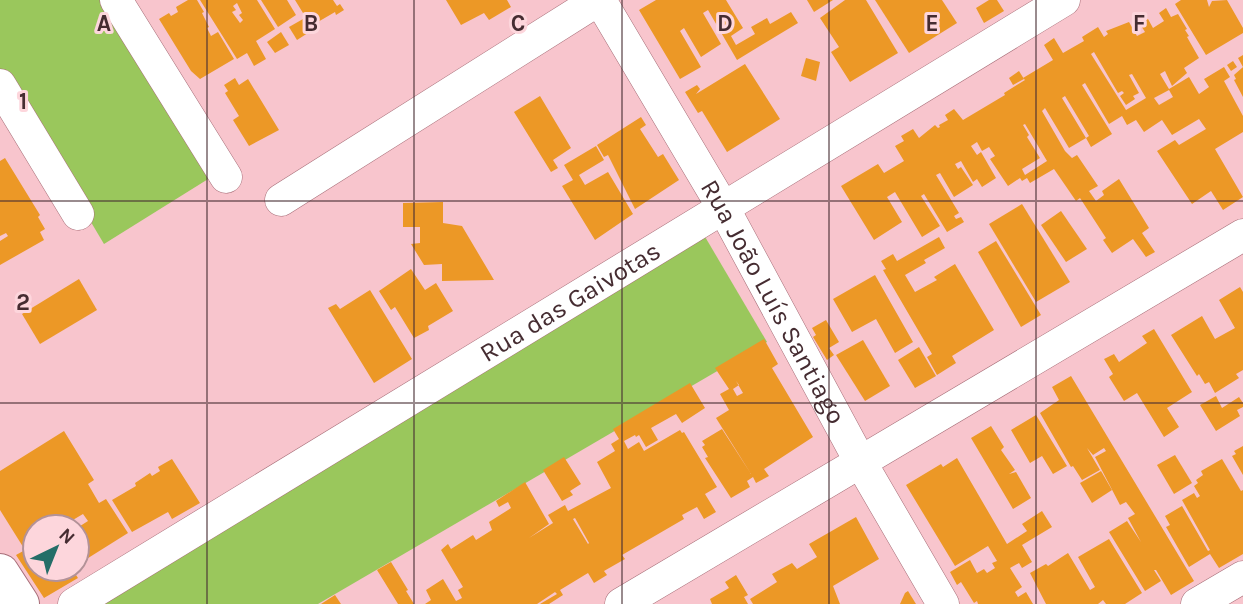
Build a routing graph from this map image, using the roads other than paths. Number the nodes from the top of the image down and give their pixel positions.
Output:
1 (599, 0) edge
2 (1064, 0) edge
3 (128, 4) edge
4 (0, 85) edge
5 (226, 177) dead end
6 (281, 200) dead end
7 (724, 209) junction
8 (78, 214) dead end
9 (1243, 236) edge
10 (861, 463) junction
11 (1243, 577) edge
12 (75, 604) edge
13 (621, 604) edge
14 (943, 604) edge
15 (1197, 604) edge

1 - 6 street
1 - 7 street, Rua João Luís Santiago
2 - 7 street, Rua das Gaivotas
3 - 5 street
4 - 8 street
7 - 10 street, Rua João Luís Santiago
7 - 12 street, Rua das Gaivotas
9 - 10 street
10 - 13 street
10 - 14 street, Rua João Luís Santiago
11 - 15 street

